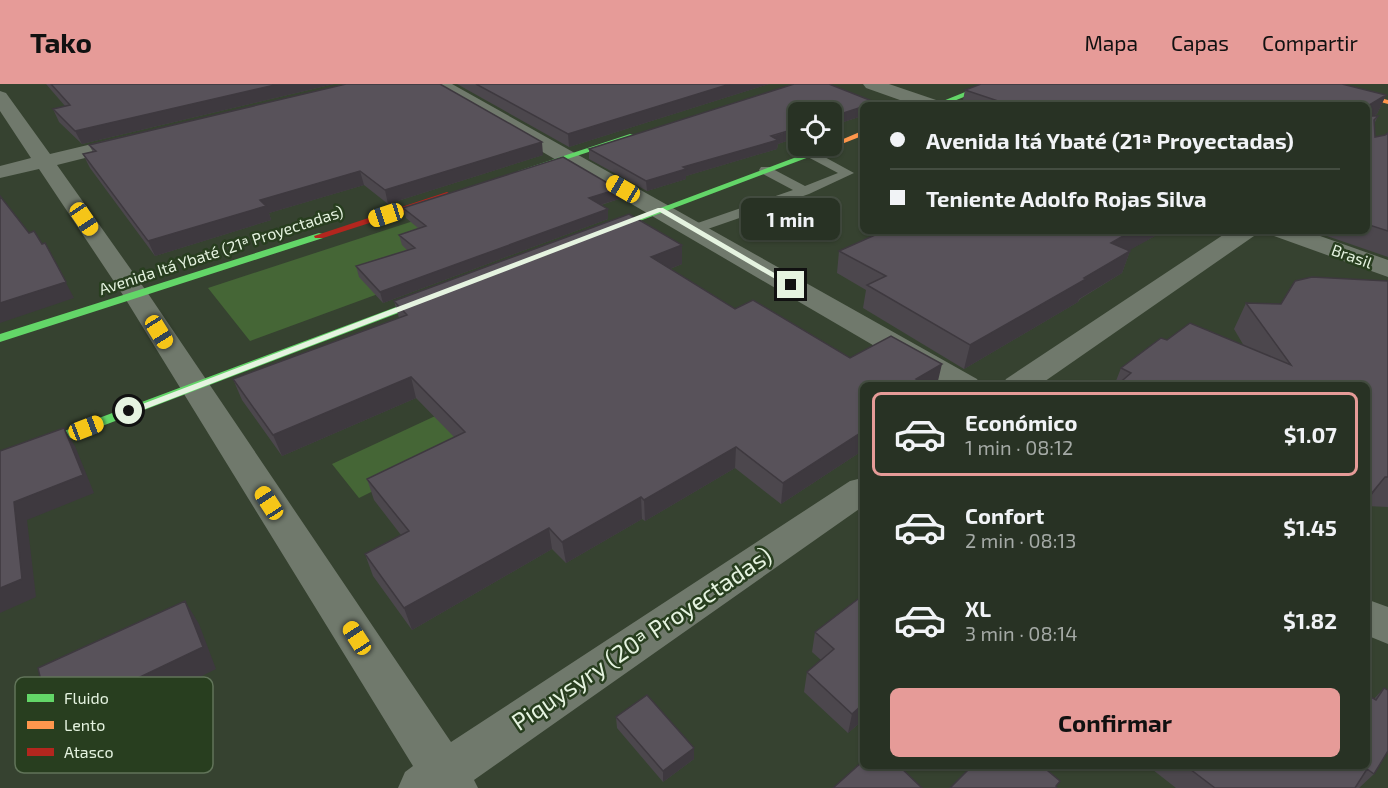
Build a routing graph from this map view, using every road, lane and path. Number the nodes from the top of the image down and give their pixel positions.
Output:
1 (439, 84) edge
2 (872, 84) edge
3 (992, 84) edge
4 (1317, 84) edge
5 (0, 97) edge
6 (923, 102) edge
7 (945, 102) edge
8 (1388, 102) edge
9 (646, 131) edge
10 (860, 134) edge
11 (148, 136) edge
12 (842, 141) edge
13 (802, 156) edge
14 (816, 156) edge
15 (567, 157) junction
16 (44, 161) junction
17 (765, 170) junction
18 (0, 172) edge
19 (510, 175) edge
20 (465, 190) edge
21 (804, 191) junction
22 (660, 210) junction
23 (694, 230) junction
24 (1241, 234) edge
25 (1291, 234) edge
26 (582, 239) edge
27 (1388, 269) edge
28 (449, 290) edge
29 (136, 295) junction
30 (0, 338) edge
31 (959, 382) edge
32 (1023, 382) edge
33 (194, 387) junction
34 (0, 460) edge
35 (860, 491) edge
36 (1370, 617) edge
37 (1388, 627) edge
38 (440, 783) edge

1 - 15 street
2 - 6 street
3 - 7 main road
4 - 8 main road
5 - 16 street
9 - 15 main road
10 - 12 main road
11 - 16 street
13 - 17 main road
14 - 21 lane
15 - 19 main road
15 - 22 street
16 - 18 street
16 - 29 street
17 - 21 lane
17 - 22 main road
20 - 29 main road, Avenida Itá Ybaté (21ª Proyectadas)
21 - 23 lane
22 - 23 street
22 - 26 main road
23 - 31 street
24 - 32 street
25 - 27 street, Brasil
28 - 33 main road
29 - 30 main road, Avenida Itá Ybaté (21ª Proyectadas)
29 - 33 street
33 - 34 main road
33 - 38 street
35 - 38 street, Piquysyry (20ª Proyectadas)
36 - 37 street

